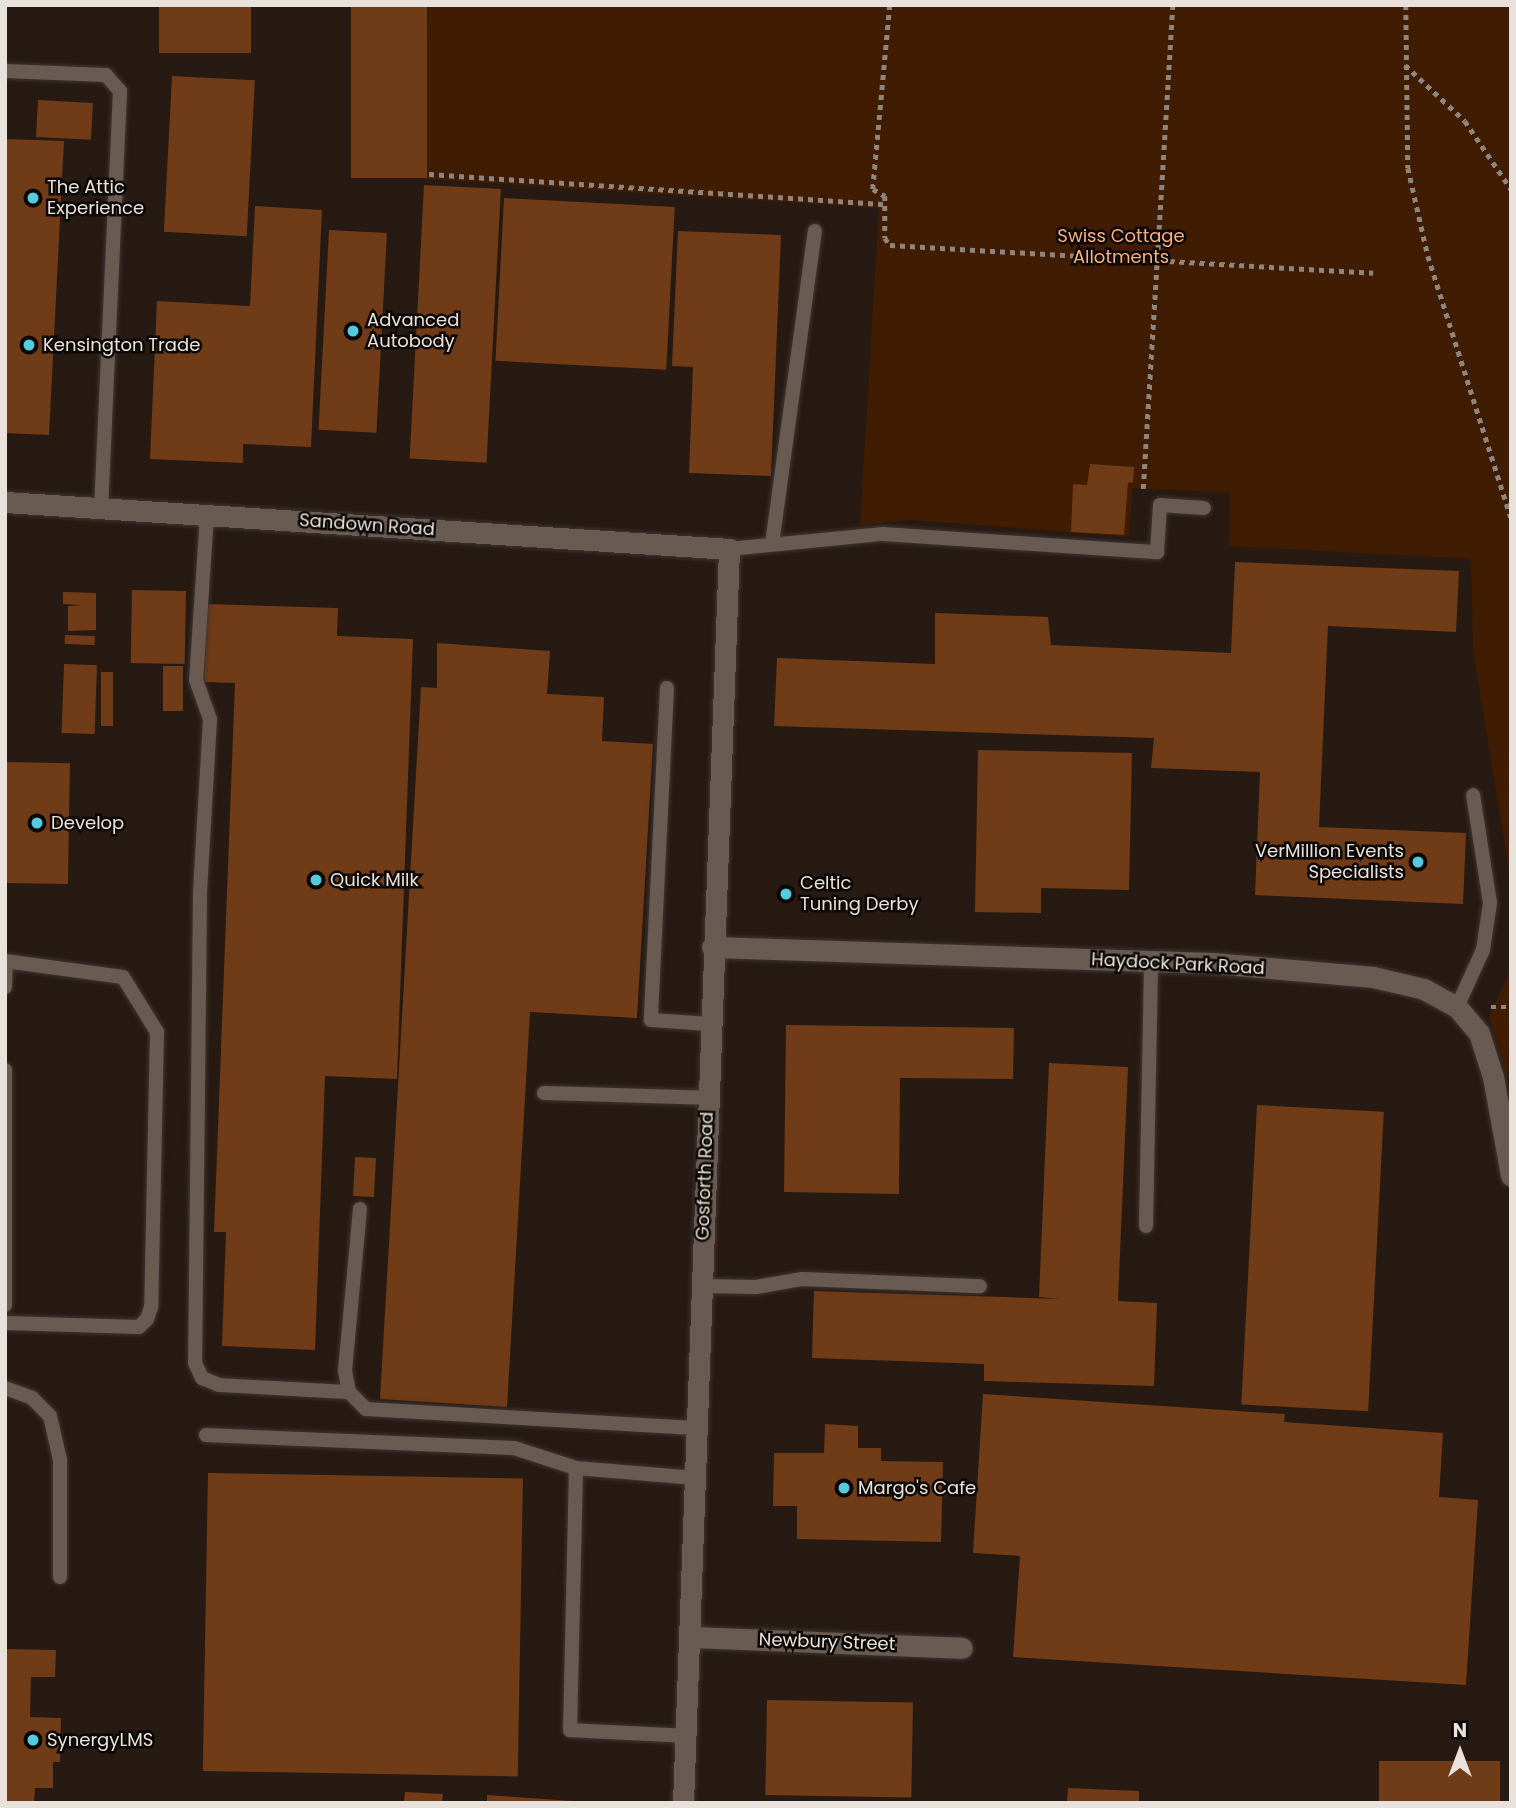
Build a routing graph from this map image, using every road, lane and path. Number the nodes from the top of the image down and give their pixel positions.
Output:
1 (890, 5) edge
2 (1172, 5) edge
3 (1406, 5) edge
4 (1404, 64) junction
5 (5, 71) edge
6 (429, 174) dead end
7 (1511, 189) edge
8 (885, 204) junction
9 (815, 231) dead end
10 (1153, 262) junction
11 (1373, 274) dead end
12 (5, 502) edge
13 (1160, 505) junction
14 (101, 508) junction
15 (1204, 508) dead end
16 (207, 515) junction
17 (1511, 517) edge
18 (772, 544) junction
19 (729, 550) junction
20 (667, 688) dead end
21 (1473, 795) dead end
22 (712, 947) junction
23 (6, 961) edge
24 (1151, 961) junction
25 (5, 987) edge
26 (1457, 1007) junction
27 (710, 1024) junction
28 (5, 1070) edge
29 (544, 1093) dead end
30 (708, 1098) junction
31 (1511, 1175) edge
32 (360, 1209) dead end
33 (1146, 1226) dead end
34 (702, 1286) junction
35 (980, 1286) dead end
36 (5, 1305) edge
37 (5, 1323) edge
38 (5, 1388) edge
39 (349, 1392) junction
40 (698, 1428) junction
41 (206, 1435) dead end
42 (576, 1468) junction
43 (696, 1478) junction
44 (60, 1577) dead end
45 (691, 1637) junction
46 (962, 1648) dead end
47 (687, 1736) junction
48 (683, 1803) edge

1 - 8 path
2 - 10 path
3 - 4 path
4 - 7 path
4 - 17 path
5 - 14 lane
6 - 8 path
8 - 10 path
9 - 18 lane
10 - 11 path
10 - 13 path
12 - 14 street, Sandown Road
13 - 15 lane
13 - 18 lane
14 - 16 street, Sandown Road
16 - 19 street, Sandown Road
16 - 39 lane
18 - 19 lane
19 - 22 street, Gosforth Road
20 - 27 lane
21 - 26 lane
22 - 24 street, Haydock Park Road
22 - 27 street, Gosforth Road
23 - 25 lane
23 - 37 lane
24 - 26 street, Haydock Park Road
24 - 33 lane
26 - 31 street, Haydock Park Road
27 - 30 street, Gosforth Road
28 - 36 lane
29 - 30 lane
30 - 34 street, Gosforth Road
32 - 39 lane
34 - 35 lane
34 - 40 street, Gosforth Road
38 - 44 lane
39 - 40 lane
40 - 43 street, Gosforth Road
41 - 42 lane
42 - 43 lane
42 - 47 lane
43 - 45 street, Gosforth Road
45 - 46 street, Newbury Street
45 - 47 street, Gosforth Road
47 - 48 street, Gosforth Road

